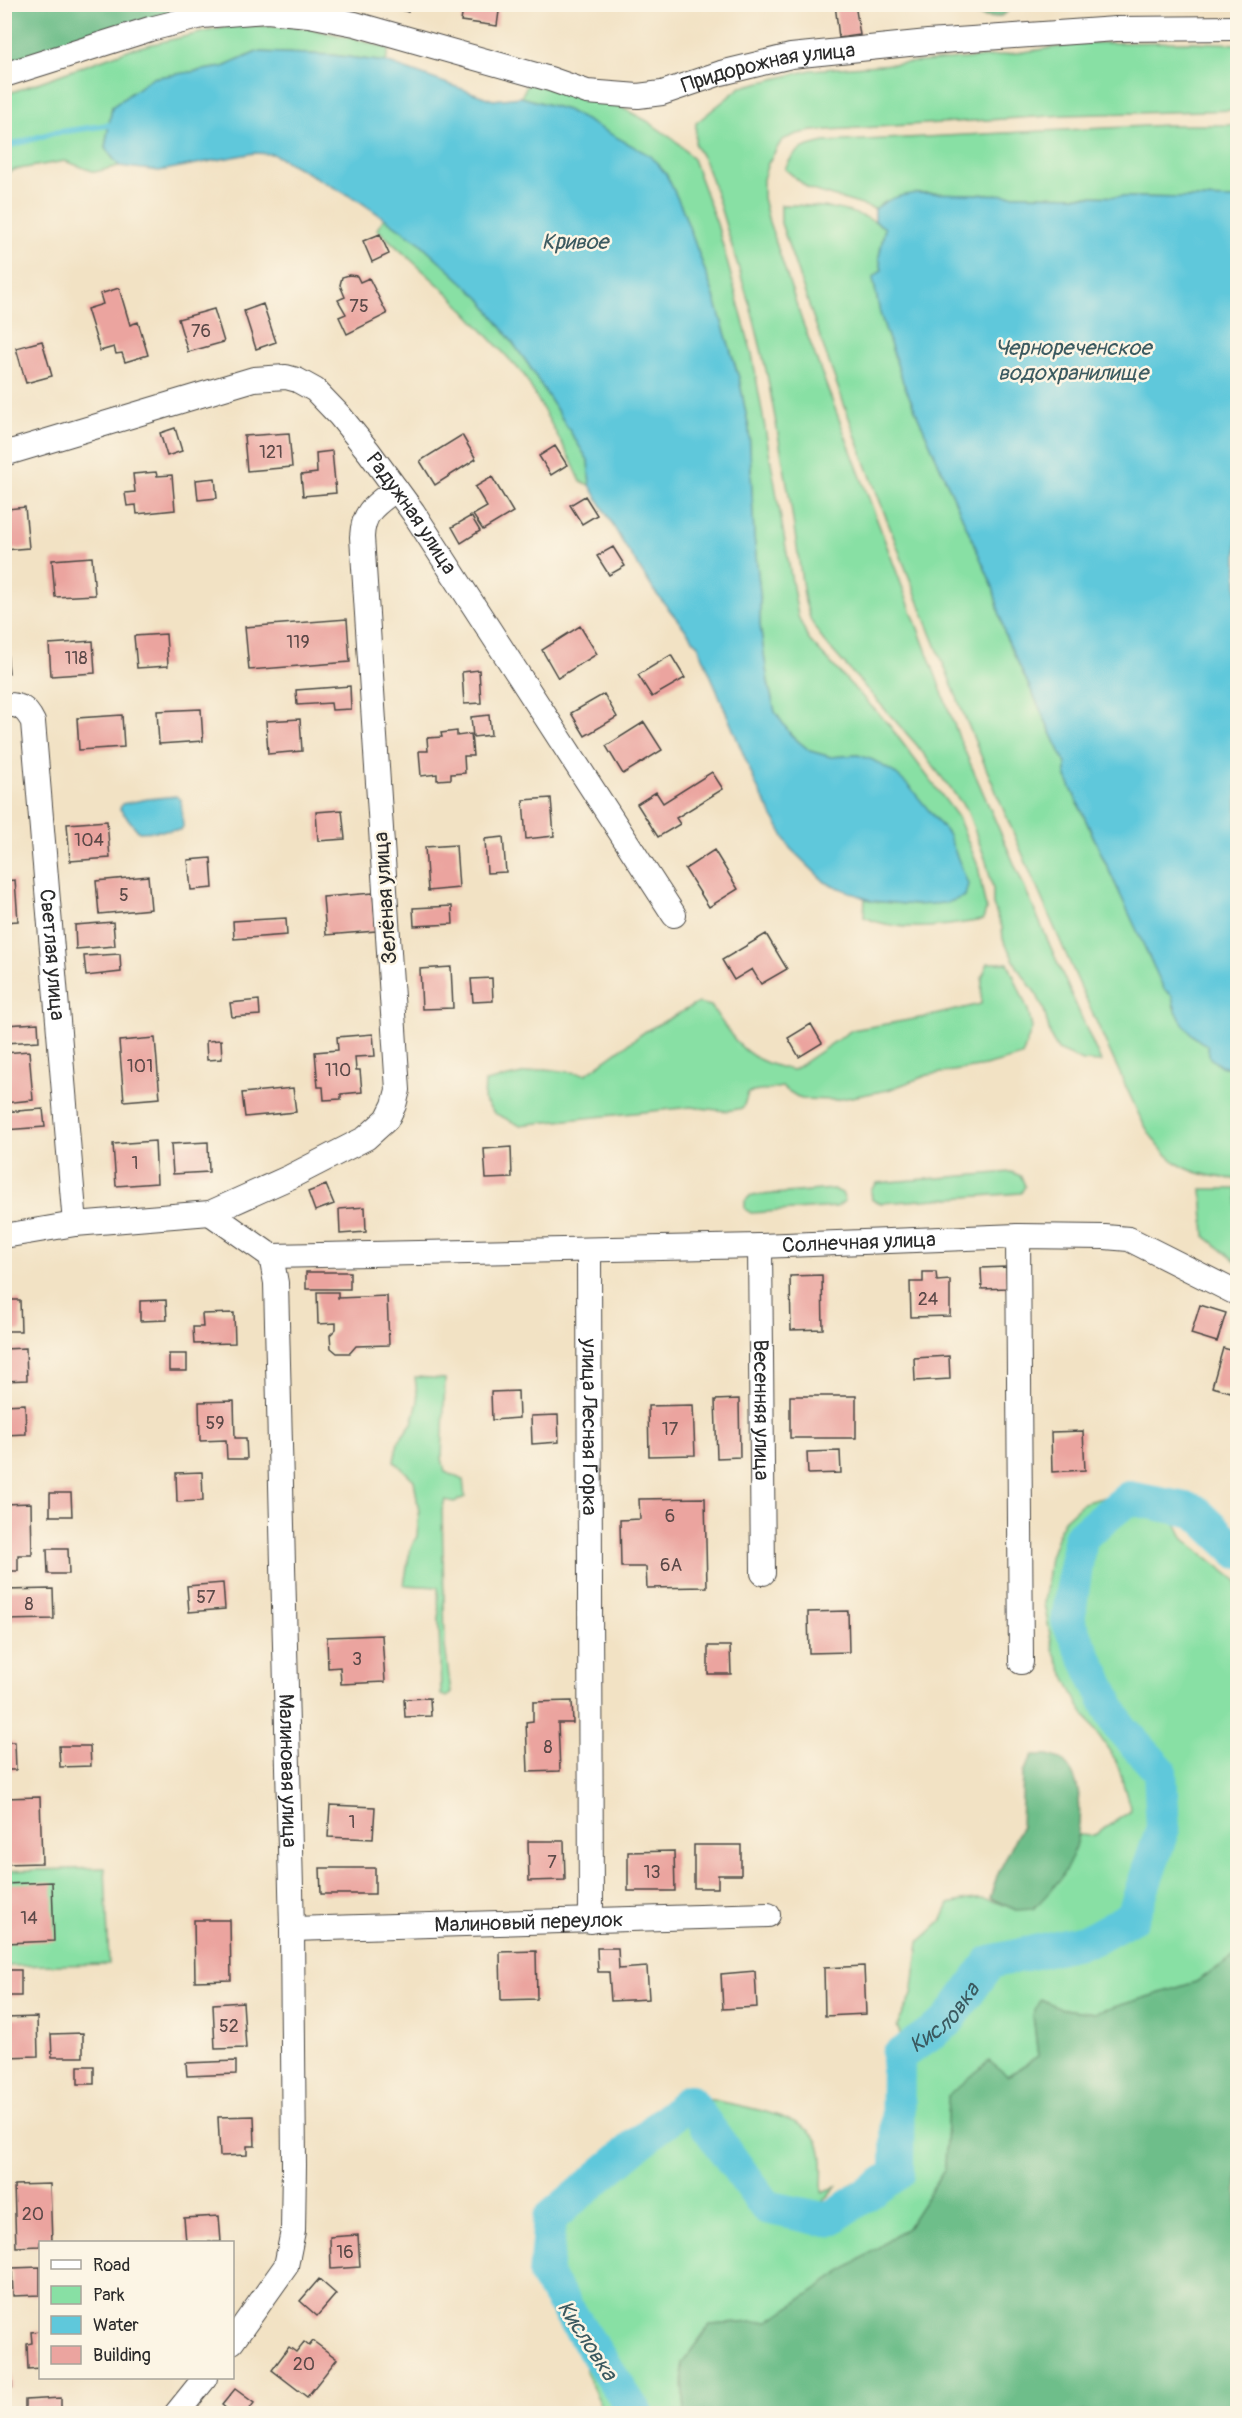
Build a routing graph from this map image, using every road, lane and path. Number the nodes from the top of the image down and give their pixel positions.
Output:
1 (1238, 28) edge
2 (4, 75) edge
3 (4, 454) edge
4 (396, 489) junction
5 (4, 705) edge
6 (674, 915) dead end
7 (210, 1213) junction
8 (75, 1224) junction
9 (4, 1236) edge
10 (1018, 1236) junction
11 (760, 1246) junction
12 (589, 1250) junction
13 (271, 1256) junction
14 (1238, 1294) edge
15 (763, 1573) dead end
16 (1021, 1662) dead end
17 (768, 1915) dead end
18 (591, 1921) junction
19 (292, 1929) junction
20 (234, 2339) edge
21 (204, 2379) edge
22 (176, 2414) edge

1 - 2 street, Придорожная улица
3 - 4 street, Радужная улица
4 - 6 street, Радужная улица
4 - 7 street, Зелёная улица
5 - 8 street, Светлая улица
7 - 8 street, Зелёная улица
7 - 13 street
8 - 9 street, Зелёная улица
10 - 11 street, Солнечная улица
10 - 14 street, Солнечная улица
10 - 16 street
11 - 12 street, Солнечная улица
11 - 15 street, Весенняя улица
12 - 13 street
12 - 18 street, улица Лесная Горка
13 - 19 street, Малиновая улица
17 - 18 street, Малиновый переулок
18 - 19 street, Малиновый переулок
19 - 20 street, Малиновая улица
21 - 22 street

